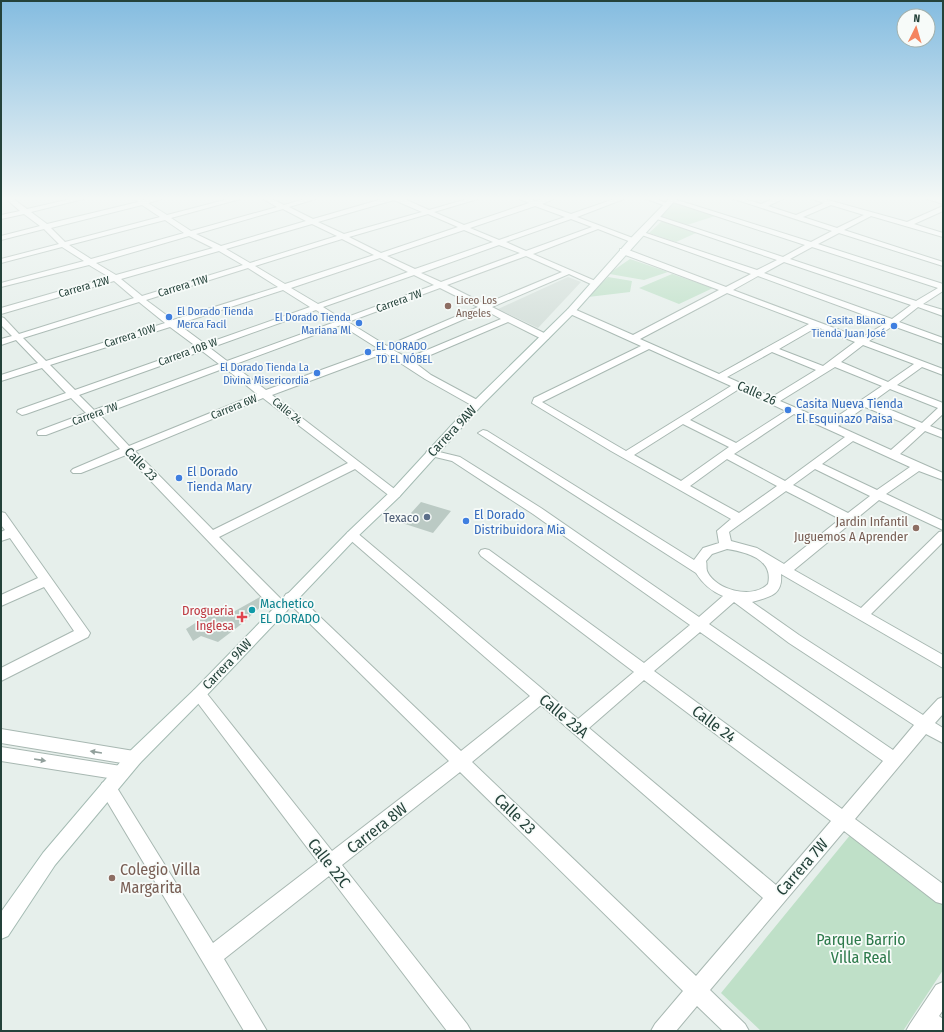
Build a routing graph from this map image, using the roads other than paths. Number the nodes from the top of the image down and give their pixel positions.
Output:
1 (64, 245) joint
2 (150, 245) edge
3 (214, 245) edge
4 (230, 245) edge
5 (316, 245) edge
6 (359, 245) edge
7 (410, 245) edge
8 (494, 245) edge
9 (505, 245) edge
10 (550, 245) edge
11 (629, 245) edge
12 (676, 245) edge
13 (741, 245) edge
14 (812, 245) joint
15 (884, 245) edge
16 (220, 248) junction
17 (623, 251) junction
18 (526, 254) junction
19 (380, 255) junction
20 (784, 259) junction
21 (1, 261) edge
22 (90, 262) junction
23 (943, 264) edge
24 (250, 266) junction
25 (414, 272) junction
26 (568, 272) junction
27 (757, 273) junction
28 (116, 278) junction
29 (596, 283) junction
30 (1, 285) edge
31 (441, 285) junction
32 (285, 287) junction
33 (943, 288) edge
34 (724, 290) junction
35 (140, 299) junction
36 (917, 304) junction
37 (317, 306) junction
38 (484, 307) junction
39 (1, 311) edge
40 (571, 311) junction
41 (943, 313) edge
42 (508, 319) junction
43 (1, 320) edge
44 (342, 321) junction
45 (173, 323) junction
46 (892, 323) junction
47 (815, 325) junction
48 (18, 337) junction
49 (545, 337) junction
50 (635, 338) junction
51 (943, 341) edge
52 (1, 342) edge
53 (861, 342) junction
54 (650, 345) junction
55 (204, 347) junction
56 (386, 349) junction
57 (772, 349) junction
58 (408, 362) junction
59 (834, 363) junction
60 (44, 364) junction
61 (920, 364) junction
62 (227, 365) junction
63 (824, 370) junction
64 (943, 372) edge
65 (720, 377) junction
66 (1, 378) edge
67 (739, 385) junction
68 (888, 385) junction
69 (72, 393) junction
70 (265, 394) junction
71 (773, 401) junction
72 (865, 403) junction
73 (477, 404) junction
74 (943, 408) edge
75 (794, 410) junction
76 (22, 412) dead end
77 (93, 414) junction
78 (682, 420) junction
79 (831, 426) junction
80 (922, 427) junction
81 (42, 433) dead end
82 (483, 433) dead end
83 (852, 436) junction
84 (943, 436) edge
85 (737, 446) junction
86 (128, 450) junction
87 (431, 453) junction
88 (626, 455) junction
89 (727, 455) junction
90 (892, 455) junction
91 (356, 464) junction
92 (815, 465) junction
93 (917, 467) junction
94 (77, 471) dead end
95 (943, 477) edge
96 (682, 486) junction
97 (787, 486) junction
98 (395, 494) junction
99 (878, 495) junction
100 (1, 516) edge
101 (740, 519) junction
102 (849, 519) junction
103 (943, 526) edge
104 (7, 534) edge
105 (352, 535) junction
106 (943, 535) edge
107 (211, 536) junction
108 (726, 545) junction
109 (485, 553) dead end
110 (771, 562) junction
111 (700, 570) junction
112 (785, 570) junction
113 (46, 580) junction
114 (734, 595) junction
115 (1, 601) edge
116 (286, 602) junction
117 (862, 615) junction
118 (700, 625) junction
119 (943, 662) edge
120 (644, 672) junction
121 (1, 675) edge
122 (199, 694) junction
123 (541, 696) junction
124 (943, 703) edge
125 (925, 724) junction
126 (578, 728) junction
127 (1, 736) edge
128 (943, 736) edge
129 (30, 741) junction
130 (2, 755) edge
131 (134, 758) junction
132 (894, 760) junction
133 (461, 761) junction
134 (120, 773) junction
135 (108, 788) junction
136 (842, 820) junction
137 (330, 864) junction
138 (943, 895) edge
139 (776, 897) junction
140 (1, 929) edge
141 (211, 957) junction
142 (697, 990) junction
143 (943, 992) edge
144 (928, 1027) edge
145 (256, 1031) edge
146 (460, 1031) edge
147 (662, 1031) edge
148 (738, 1031) edge

1 - 21 street
1 - 22 street, Calle 24
2 - 22 street
3 - 16 street
4 - 16 street, Carrera 12W
5 - 24 street, Carrera 11W
6 - 19 street
7 - 19 street, Carrera 10W
8 - 25 street, Carrera 10B W
9 - 18 street
10 - 18 street, Carrera 7W
11 - 17 street, Carrera 9AW
12 - 27 street
13 - 20 street
14 - 20 street
14 - 33 street
15 - 23 street
16 - 24 street
16 - 28 street, Carrera 12W
17 - 29 street, Carrera 9AW
17 - 34 street
18 - 26 street
18 - 31 street, Carrera 7W
19 - 25 street
19 - 32 street, Carrera 10W
20 - 27 street
20 - 36 street
22 - 28 street, Calle 24
22 - 30 street
24 - 32 street
24 - 35 street, Carrera 11W
25 - 31 street
25 - 37 street, Carrera 10B W
26 - 29 street
26 - 38 street, Carrera 6W
27 - 34 street
27 - 46 street
28 - 35 street, Calle 24
28 - 39 street, Carrera 12W
29 - 40 street, Carrera 9AW
31 - 38 street
31 - 44 street, Carrera 7W
32 - 37 street
32 - 45 street, Carrera 10W
33 - 36 street
34 - 47 street
34 - 50 street
35 - 45 street, Calle 24
35 - 48 street, Carrera 11W
36 - 41 street
36 - 46 street
37 - 44 street
37 - 55 street, Carrera 10B W
38 - 42 street
38 - 56 street, Carrera 6W
40 - 49 street, Carrera 9AW
40 - 50 street, Calle 26
42 - 49 street
42 - 58 street
43 - 48 street, Calle 23
44 - 56 street
44 - 62 street, Carrera 7W
45 - 55 street, Calle 24
45 - 60 street, Carrera 10W
46 - 51 street
46 - 53 street
47 - 53 street
47 - 57 street
48 - 52 street, Carrera 11W
48 - 60 street, Calle 23
49 - 73 street, Carrera 9AW
50 - 54 street, Calle 26
53 - 59 street
53 - 61 street
54 - 65 street, Calle 26
54 - 88 street
55 - 62 street, Calle 24
55 - 69 street, Carrera 10B W
56 - 58 street
56 - 70 street, Carrera 6W
57 - 63 street
57 - 65 street
58 - 73 street
59 - 63 street
59 - 68 street
60 - 66 street, Carrera 10W
60 - 69 street, Calle 23
61 - 64 street
61 - 68 street
62 - 70 street, Calle 24
62 - 77 street, Carrera 7W
63 - 71 street
65 - 67 street, Calle 26
67 - 71 street, Calle 26
67 - 78 street
68 - 72 street
68 - 74 street
69 - 76 street, Carrera 10B W
69 - 77 street, Calle 23
70 - 86 street, Carrera 6W
70 - 91 street, Calle 24
71 - 75 street, Calle 26
72 - 79 street
72 - 80 street
73 - 87 street, Carrera 9AW
74 - 80 street
75 - 79 street, Calle 26
75 - 85 street
77 - 81 street, Carrera 7W
77 - 86 street, Calle 23
78 - 85 street
78 - 88 street
79 - 83 street, Calle 26
80 - 84 street
80 - 90 street
82 - 111 street
83 - 90 street, Calle 26
83 - 92 street
85 - 89 street
86 - 94 street, Carrera 6W
86 - 107 street, Calle 23
87 - 98 street, Carrera 9AW
87 - 118 street
88 - 96 street
89 - 96 street
89 - 97 street
90 - 93 street, Calle 26
91 - 98 street, Calle 24
91 - 107 street
92 - 97 street
92 - 99 street
93 - 95 street, Calle 26
93 - 99 street
96 - 101 street
97 - 101 street
97 - 102 street
98 - 105 street, Carrera 9AW
99 - 102 street
99 - 103 street
100 - 104 street
101 - 108 street
102 - 112 street
104 - 113 street
105 - 116 street, Carrera 9AW
105 - 123 street, Calle 23A
106 - 117 street
107 - 116 street, Calle 23
108 - 110 street
108 - 111 street
109 - 120 street, Calle 24
110 - 112 street
110 - 114 street
111 - 114 street
112 - 117 street
113 - 115 street
113 - 121 street
114 - 118 street
114 - 125 street
116 - 122 street, Carrera 9AW
116 - 133 street, Calle 23
117 - 119 street
118 - 120 street
118 - 132 street
120 - 126 street
120 - 136 street, Calle 24
122 - 131 street, Carrera 9AW
122 - 137 street, Calle 22C
123 - 126 street, Calle 23A
123 - 133 street, Carrera 8W
124 - 125 street, Carrera 7W
125 - 128 street
125 - 132 street, Carrera 7W
126 - 139 street, Calle 23A
127 - 129 street
129 - 130 street
131 -> 129 street
130 -> 134 street
131 - 134 street, Carrera 9AW
132 - 136 street, Carrera 7W
133 - 137 street, Carrera 8W
133 - 142 street, Calle 23
134 - 135 street, Carrera 9AW
135 - 140 street, Carrera 9AW
135 - 141 street
136 - 138 street, Calle 24
136 - 139 street, Carrera 7W
137 - 141 street, Carrera 8W
137 - 146 street, Calle 22C
139 - 142 street, Carrera 7W
141 - 145 street
142 - 147 street, Carrera 7W
142 - 148 street, Calle 23
143 - 144 street

